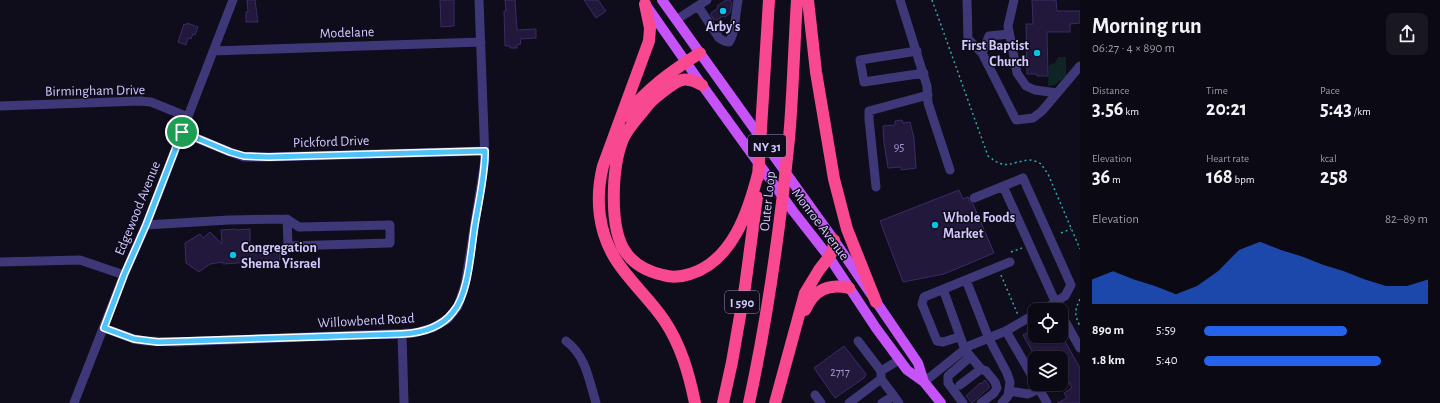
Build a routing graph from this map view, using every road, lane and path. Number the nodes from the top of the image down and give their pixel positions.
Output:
1 (233, 0) edge
2 (479, 0) edge
3 (662, 0) edge
4 (707, 0) edge
5 (738, 0) edge
6 (769, 0) edge
7 (797, 0) edge
8 (808, 0) edge
9 (900, 0) edge
10 (932, 0) edge
11 (967, 0) edge
12 (1014, 0) edge
13 (644, 2) edge
14 (698, 6) junction
15 (676, 20) junction
16 (1009, 34) junction
17 (481, 42) junction
18 (213, 51) junction
19 (917, 51) junction
20 (700, 53) junction
21 (982, 53) junction
22 (686, 62) junction
23 (1080, 66) edge
24 (924, 73) junction
25 (702, 85) junction
26 (1057, 93) junction
27 (928, 95) junction
28 (0, 106) edge
29 (188, 117) junction
30 (617, 127) junction
31 (182, 132) junction
32 (485, 151) junction
33 (950, 170) dead end
34 (1002, 186) junction
35 (876, 187) dead end
36 (754, 198) junction
37 (974, 198) dead end
38 (287, 219) junction
39 (146, 225) junction
40 (1071, 229) junction
41 (1061, 233) dead end
42 (834, 240) junction
43 (1022, 248) dead end
44 (1080, 249) edge
45 (1011, 252) dead end
46 (829, 257) junction
47 (0, 262) edge
48 (1010, 262) dead end
49 (1000, 272) dead end
50 (124, 275) junction
51 (966, 280) junction
52 (849, 288) junction
53 (943, 289) junction
54 (1080, 299) edge
55 (876, 302) junction
56 (1056, 303) edge
57 (1059, 303) edge
58 (1018, 317) dead end
59 (1028, 318) edge
60 (1080, 326) edge
61 (1068, 327) edge
62 (104, 328) junction
63 (1006, 331) junction
64 (402, 334) junction
65 (793, 335) junction
66 (959, 337) junction
67 (989, 339) junction
68 (566, 340) dead end
69 (858, 341) dead end
70 (1080, 348) edge
71 (968, 353) junction
72 (899, 360) junction
73 (981, 369) junction
74 (1028, 369) edge
75 (881, 375) junction
76 (924, 382) junction
77 (960, 385) dead end
78 (1009, 391) junction
79 (1031, 391) edge
80 (1040, 391) edge
81 (897, 399) edge
82 (74, 403) edge
83 (404, 403) edge
84 (596, 403) edge
85 (695, 403) edge
86 (723, 403) edge
87 (749, 403) edge
88 (775, 403) edge
89 (849, 403) edge
90 (882, 403) edge
91 (941, 403) edge
92 (963, 403) edge
93 (981, 403) edge
94 (1002, 403) edge
95 (1047, 403) edge

1 - 18 street, Edgewood Avenue
2 - 17 street, Willowbend Road
3 - 15 main road, Monroe Avenue / NY 31
4 - 14 street
5 - 14 street
6 - 36 highway, Outer Loop
7 - 87 highway, Outer Loop / I 590
8 - 55 highway
9 - 19 street
10 - 40 path
11 - 21 street
12 - 16 street
13 - 22 main road, Monroe Avenue / NY 31
13 - 30 highway
14 - 15 street
15 - 20 main road, Monroe Avenue / NY 31
16 - 21 street
16 - 26 street
17 - 18 street, Modelane
17 - 32 street, Willowbend Road
18 - 29 street, Edgewood Avenue
19 - 24 street
19 - 24 street
20 - 22 highway
20 - 42 main road, Monroe Avenue / NY 31
21 - 26 street
22 - 25 main road, Monroe Avenue / NY 31
22 - 30 highway
23 - 26 street
24 - 27 street
25 - 36 highway
25 - 46 main road, Monroe Avenue / NY 31
27 - 33 street
27 - 35 street
28 - 29 street, Birmingham Drive
29 - 31 street, Edgewood Avenue
30 - 85 highway
31 - 32 street, Pickford Drive
31 - 39 street, Edgewood Avenue
32 - 64 street, Willowbend Road
34 - 37 street
34 - 56 street
34 - 57 street
36 - 86 highway, Outer Loop / I 590
38 - 38 street
38 - 39 street
39 - 50 street, Edgewood Avenue
40 - 41 path
40 - 44 path
42 - 46 highway
42 - 55 main road, Monroe Avenue / NY 31
43 - 45 path
46 - 52 main road, Monroe Avenue / NY 31
46 - 65 highway
47 - 50 street
48 - 51 street
49 - 58 path
50 - 62 street, Edgewood Avenue
51 - 53 street
51 - 67 street
52 - 65 highway
52 - 72 main road, Monroe Avenue / NY 31
53 - 66 street
53 - 66 street
54 - 60 path
55 - 76 main road, Monroe Avenue / NY 31
59 - 63 street
61 - 70 street
62 - 64 street, Willowbend Road
62 - 82 street, Edgewood Avenue
63 - 67 street
63 - 74 street
64 - 83 street
65 - 88 highway
66 - 71 street
67 - 71 street
67 - 78 street
68 - 84 street
69 - 75 street
71 - 73 street
71 - 76 street
71 - 92 street
72 - 75 street
72 - 76 main road, Monroe Avenue / NY 31
73 - 77 street
73 - 93 street
75 - 81 street
75 - 89 street
76 - 91 main road, Monroe Avenue / NY 31
78 - 79 street
78 - 94 street
80 - 95 street
81 - 90 street

